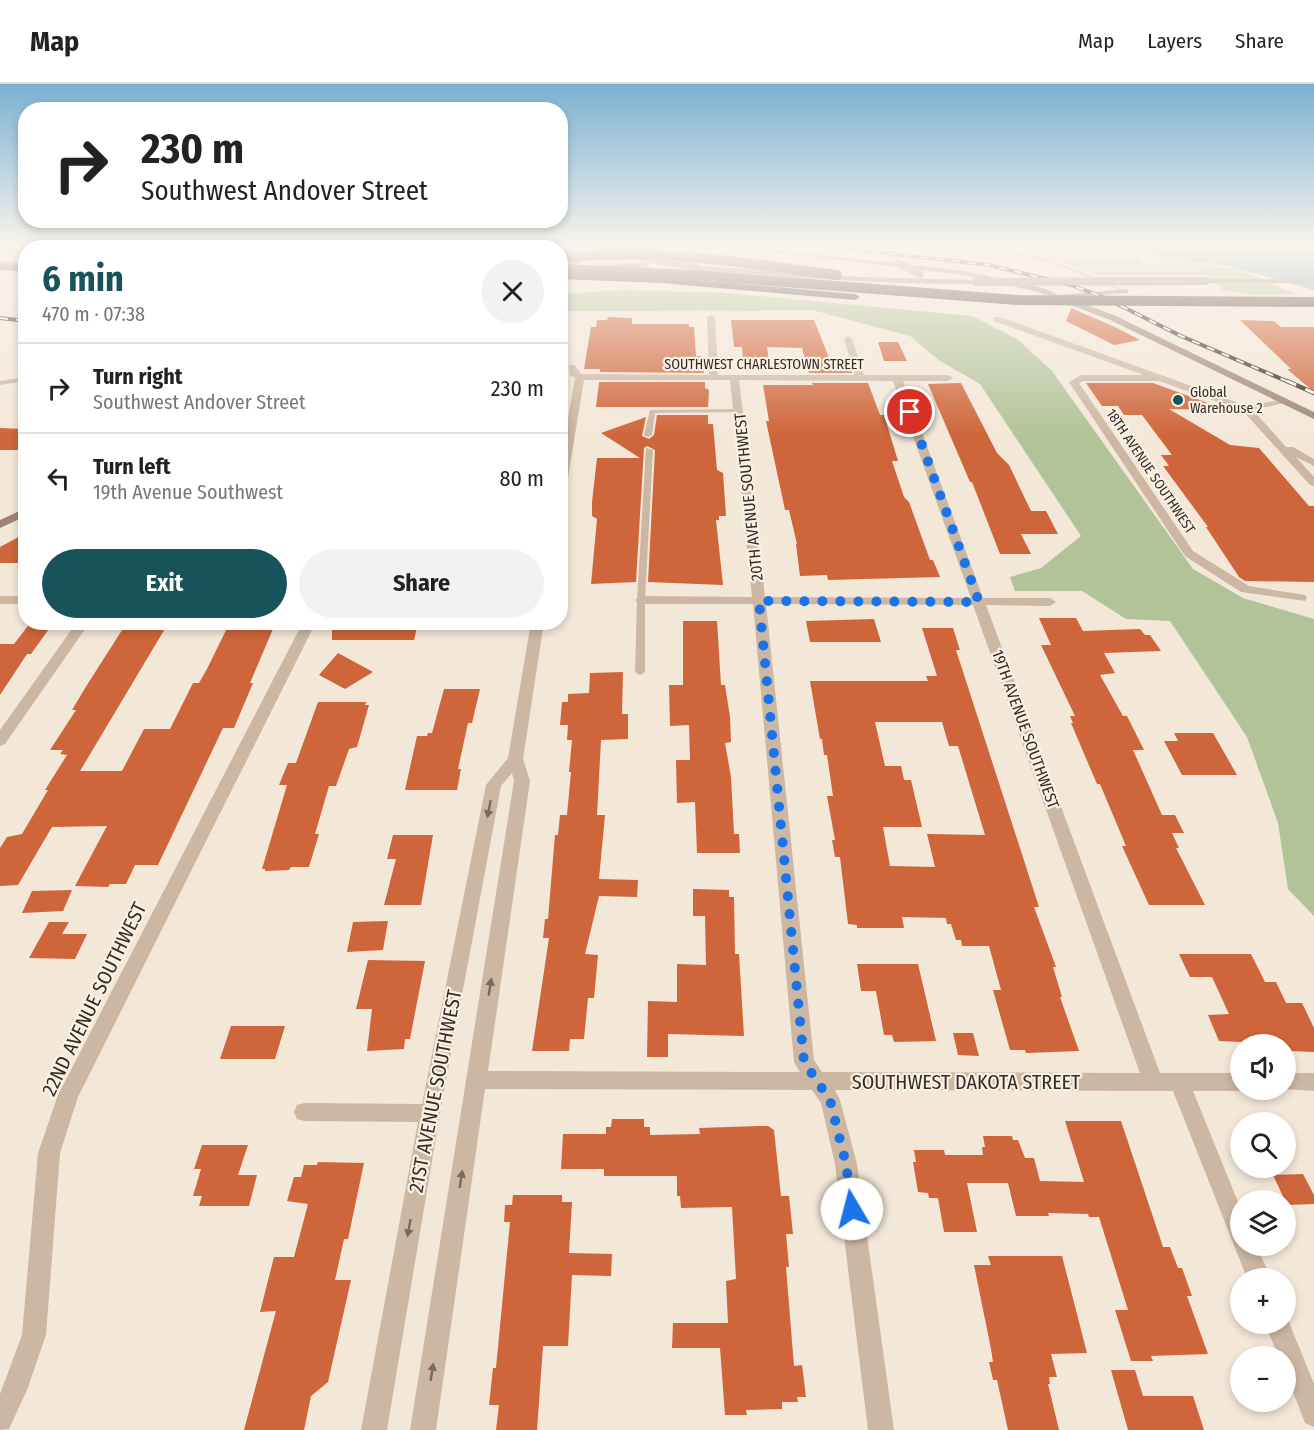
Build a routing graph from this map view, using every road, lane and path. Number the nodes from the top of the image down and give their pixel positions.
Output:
1 (1094, 311) edge
2 (711, 317) dead end
3 (997, 319) dead end
4 (848, 339) dead end
5 (572, 367) dead end
6 (580, 377) junction
7 (714, 377) junction
8 (734, 377) junction
9 (860, 377) junction
10 (897, 378) junction
11 (948, 378) dead end
12 (1164, 378) junction
13 (18, 380) edge
14 (0, 383) edge
15 (1281, 400) junction
16 (1246, 409) junction
17 (738, 411) junction
18 (1314, 416) edge
19 (648, 435) dead end
20 (1278, 444) junction
21 (568, 448) edge
22 (649, 450) dead end
23 (1314, 463) edge
24 (1314, 483) edge
25 (18, 515) edge
26 (0, 525) edge
27 (1300, 598) dead end
28 (0, 600) edge
29 (18, 600) edge
30 (640, 600) junction
31 (759, 601) junction
32 (979, 602) junction
33 (1050, 602) dead end
34 (78, 630) edge
35 (306, 630) edge
36 (537, 630) edge
37 (640, 672) dead end
38 (0, 741) edge
39 (515, 759) junction
40 (476, 1080) junction
41 (1179, 1081) junction
42 (816, 1082) junction
43 (1153, 1082) junction
44 (1230, 1082) edge
45 (1296, 1082) edge
46 (1314, 1082) edge
47 (304, 1112) dead end
48 (430, 1113) junction
49 (1230, 1208) edge
50 (1281, 1334) edge
51 (1314, 1414) edge
52 (0, 1420) edge
53 (374, 1430) edge
54 (423, 1430) edge
55 (881, 1430) edge

1 - 15 main road
2 - 7 street
3 - 12 street
4 - 9 street
5 - 6 street
6 - 7 street, SOUTHWEST CHARLESTOWN STREET
6 - 21 street
7 - 8 street, SOUTHWEST CHARLESTOWN STREET
8 - 9 street, SOUTHWEST CHARLESTOWN STREET
8 - 17 street, 20TH AVENUE SOUTHWEST
9 - 10 street, SOUTHWEST CHARLESTOWN STREET
10 - 11 street, SOUTHWEST CHARLESTOWN STREET
10 - 32 street, 19TH AVENUE SOUTHWEST
12 - 16 street
12 - 27 street, 18TH AVENUE SOUTHWEST
13 - 14 lane
15 - 16 street
15 - 18 main road
16 - 20 street
17 - 19 lane
17 - 31 street, 20TH AVENUE SOUTHWEST
20 - 23 street
20 - 24 street
22 - 30 lane
25 - 26 main road
28 - 29 street
30 - 31 street
30 - 37 lane
31 - 32 street
31 - 42 street, 20TH AVENUE SOUTHWEST
32 - 33 street
32 - 43 street, 19TH AVENUE SOUTHWEST
34 - 38 street
35 - 52 street, 22ND AVENUE SOUTHWEST
36 - 39 street, 21ST AVENUE SOUTHWEST
40 -> 39 street, 21ST AVENUE SOUTHWEST
39 -> 48 street, 21ST AVENUE SOUTHWEST
40 - 42 street, SOUTHWEST DAKOTA STREET
54 -> 40 street, 21ST AVENUE SOUTHWEST
41 - 43 street, SOUTHWEST DAKOTA STREET
41 - 44 street, SOUTHWEST DAKOTA STREET
41 - 49 street
42 - 43 street, SOUTHWEST DAKOTA STREET
42 - 55 street, 20TH AVENUE SOUTHWEST
45 - 46 street
47 - 48 street
48 -> 53 street, 21ST AVENUE SOUTHWEST
50 - 51 street

